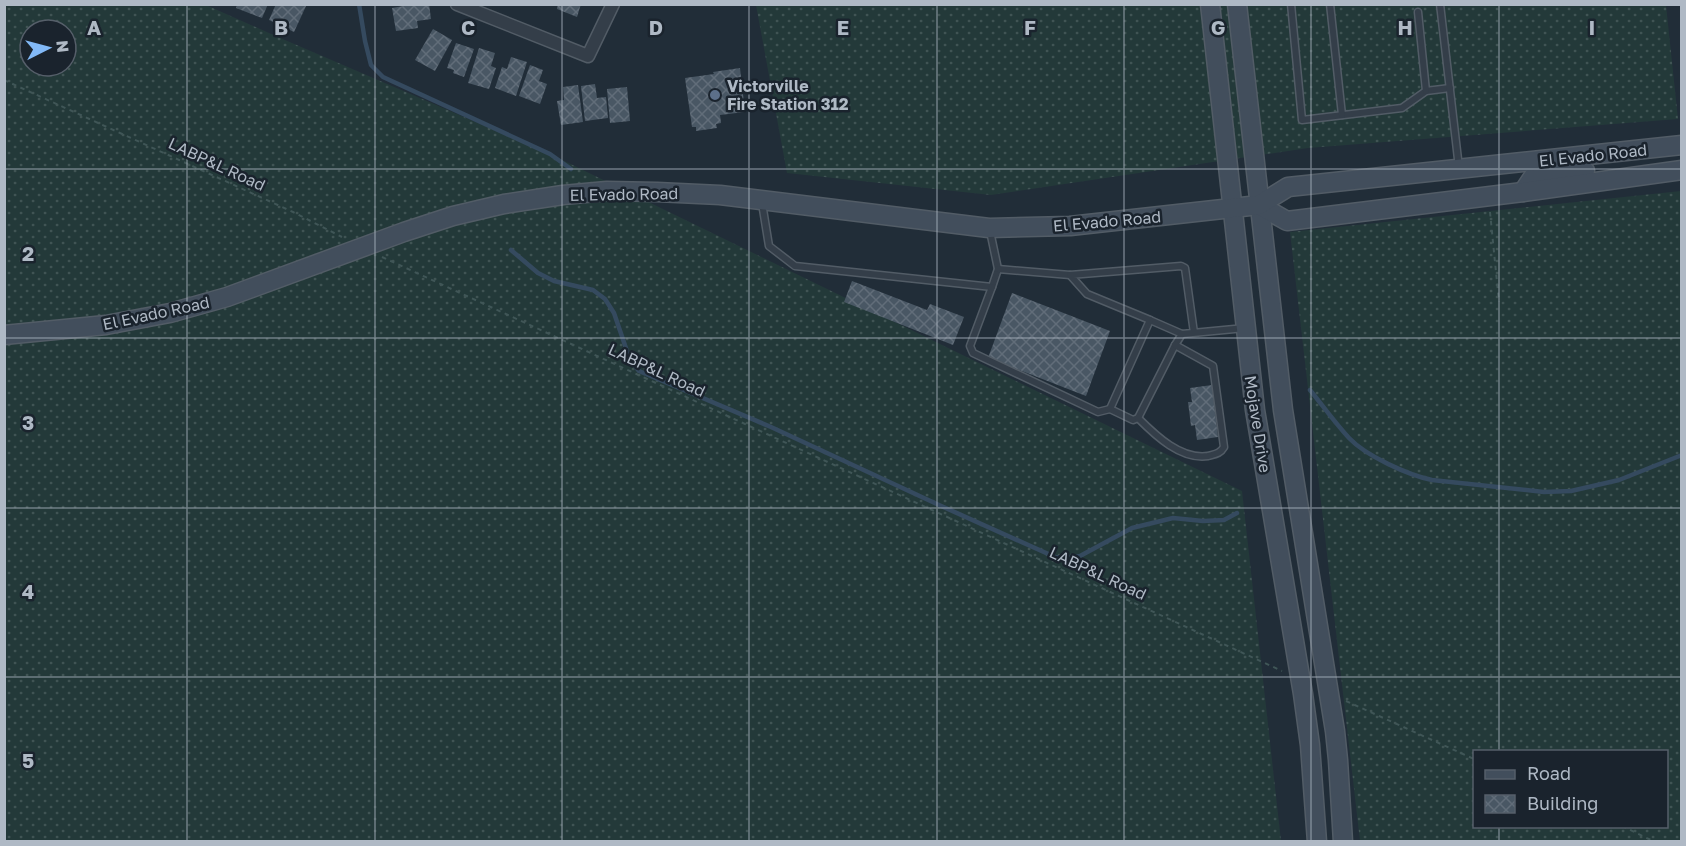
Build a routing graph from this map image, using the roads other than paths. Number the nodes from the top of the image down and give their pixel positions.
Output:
1 (457, 4) edge
2 (613, 4) edge
3 (1210, 4) edge
4 (1237, 4) edge
5 (1291, 4) edge
6 (1330, 4) edge
7 (1440, 4) edge
8 (1418, 12) dead end
9 (1302, 26) dead end
10 (1293, 27) junction
11 (1304, 47) dead end
12 (1295, 48) junction
13 (1306, 69) dead end
14 (1297, 70) junction
15 (1450, 88) junction
16 (1426, 91) junction
17 (1342, 115) junction
18 (1682, 145) edge
19 (1608, 153) junction
20 (1459, 169) junction
21 (1682, 170) edge
22 (1523, 192) junction
23 (762, 200) junction
24 (1245, 207) junction
25 (989, 228) junction
26 (998, 269) junction
27 (1070, 275) junction
28 (993, 286) junction
29 (1150, 320) junction
30 (1245, 328) junction
31 (1194, 333) junction
32 (1182, 334) junction
33 (4, 335) edge
34 (1175, 345) junction
35 (1110, 409) junction
36 (1138, 418) junction
37 (1317, 842) edge
38 (1343, 842) edge

1 - 2 street
3 - 24 main road, Mojave Drive
4 - 24 main road, Mojave Drive
5 - 10 lane
6 - 17 lane
7 - 15 lane
8 - 16 lane
9 - 10 lane
10 - 12 lane
11 - 12 lane
12 - 14 lane
13 - 14 lane
14 - 17 lane
15 - 16 lane
15 - 20 lane
16 - 17 lane
18 - 19 main road, El Evado Road
19 - 20 main road, El Evado Road
19 - 22 main road
20 - 24 main road, El Evado Road
21 - 22 main road, El Evado Road
22 - 24 main road, El Evado Road
23 - 25 main road, El Evado Road
23 - 28 lane
23 - 33 main road, El Evado Road
24 - 25 main road, El Evado Road
24 - 30 main road, Mojave Drive
24 - 38 main road, Mojave Drive
25 - 26 lane
26 - 27 lane
26 - 28 lane
27 - 29 lane
27 - 31 lane
28 - 35 lane
29 - 32 lane
29 - 35 lane
30 - 31 lane
30 - 37 main road, Mojave Drive
31 - 32 lane
32 - 34 lane
34 - 36 lane
34 - 36 lane
35 - 36 lane

